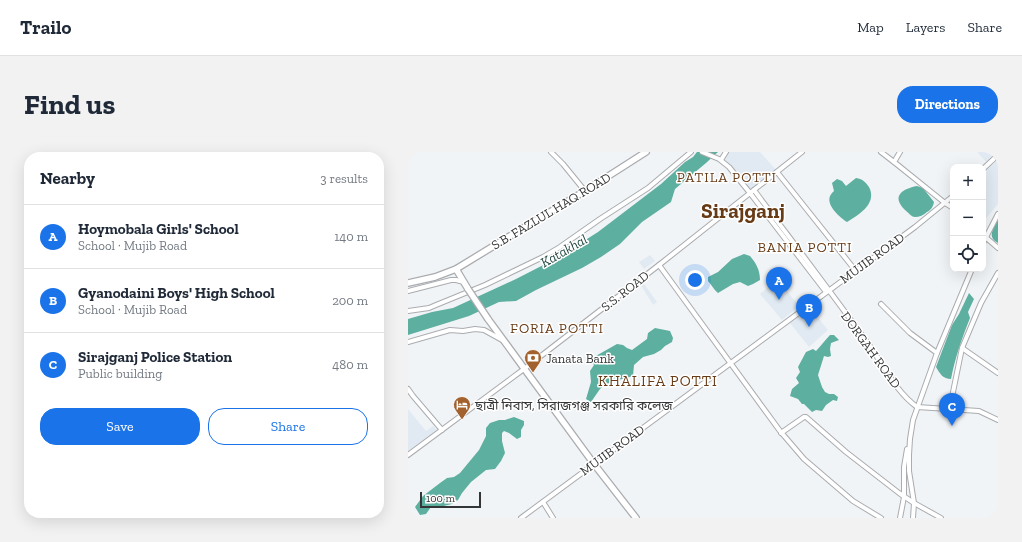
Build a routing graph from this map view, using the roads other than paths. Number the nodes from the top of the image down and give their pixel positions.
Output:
1 (551, 152) edge
2 (646, 152) edge
3 (690, 152) edge
4 (702, 152) edge
5 (726, 152) edge
6 (802, 152) edge
7 (880, 152) edge
8 (900, 152) edge
9 (998, 155) edge
10 (720, 160) junction
11 (894, 162) junction
12 (986, 166) edge
13 (777, 172) junction
14 (585, 191) junction
15 (752, 192) junction
16 (950, 199) edge
17 (945, 203) junction
18 (950, 206) edge
19 (998, 214) edge
20 (986, 233) edge
21 (986, 238) edge
22 (998, 248) edge
23 (659, 265) junction
24 (456, 270) junction
25 (856, 270) junction
26 (971, 272) edge
27 (998, 273) edge
28 (415, 282) junction
29 (464, 282) junction
30 (408, 283) edge
31 (417, 289) junction
32 (408, 291) edge
33 (827, 291) junction
34 (881, 304) dead end
35 (408, 311) edge
36 (504, 341) junction
37 (408, 342) edge
38 (962, 348) junction
39 (937, 353) junction
40 (730, 363) junction
41 (524, 369) junction
42 (998, 373) edge
43 (408, 389) edge
44 (917, 407) junction
45 (947, 409) junction
46 (998, 420) edge
47 (442, 430) junction
48 (781, 433) junction
49 (910, 439) junction
50 (408, 455) edge
51 (594, 464) junction
52 (904, 497) junction
53 (543, 502) junction
54 (914, 503) junction
55 (521, 518) edge
56 (553, 518) edge
57 (636, 518) edge
58 (881, 518) edge
59 (900, 518) edge
60 (913, 518) edge
61 (941, 518) edge

1 - 14 street
2 - 14 main road, S.B. FAZLUL HAQ ROAD
3 - 35 street
4 - 10 street
5 - 10 street
6 - 13 street, S.S. ROAD
7 - 11 street
8 - 11 street
9 - 12 street
10 - 15 street, DORGAH ROAD
11 - 17 street
13 - 15 street, S.S. ROAD
13 - 25 street
14 - 24 main road, S.B. FAZLUL HAQ ROAD
15 - 23 street, S.S. ROAD
15 - 33 street, DORGAH ROAD
16 - 17 street, MUJIB ROAD
17 - 18 street
17 - 25 street, MUJIB ROAD
19 - 20 street
21 - 22 street
23 - 40 street
23 - 41 street, S.S. ROAD
24 - 28 main road, S.B. FAZLUL HAQ ROAD
24 - 29 main road
25 - 33 street, MUJIB ROAD
26 - 39 street
27 - 38 street
28 - 30 main road, S.B. FAZLUL HAQ ROAD
28 - 31 street
29 - 31 street
29 - 36 main road, bridge
31 - 32 street
33 - 40 street, MUJIB ROAD
33 - 44 street, DORGAH ROAD
34 - 39 street
36 - 37 street
36 - 41 main road
38 - 42 street
38 - 45 street
39 - 44 street
40 - 48 street
40 - 51 street, MUJIB ROAD
41 - 47 street, S.S. ROAD
41 - 51 main road
43 - 47 street
44 - 45 street
44 - 49 street
45 - 46 street
47 - 50 street, S.S. ROAD
48 - 52 street
48 - 58 street
49 - 52 street
49 - 54 street
51 - 53 street, MUJIB ROAD
51 - 57 main road
52 - 54 street
52 - 59 street
53 - 55 street, MUJIB ROAD
53 - 56 street
54 - 60 street
54 - 61 street

